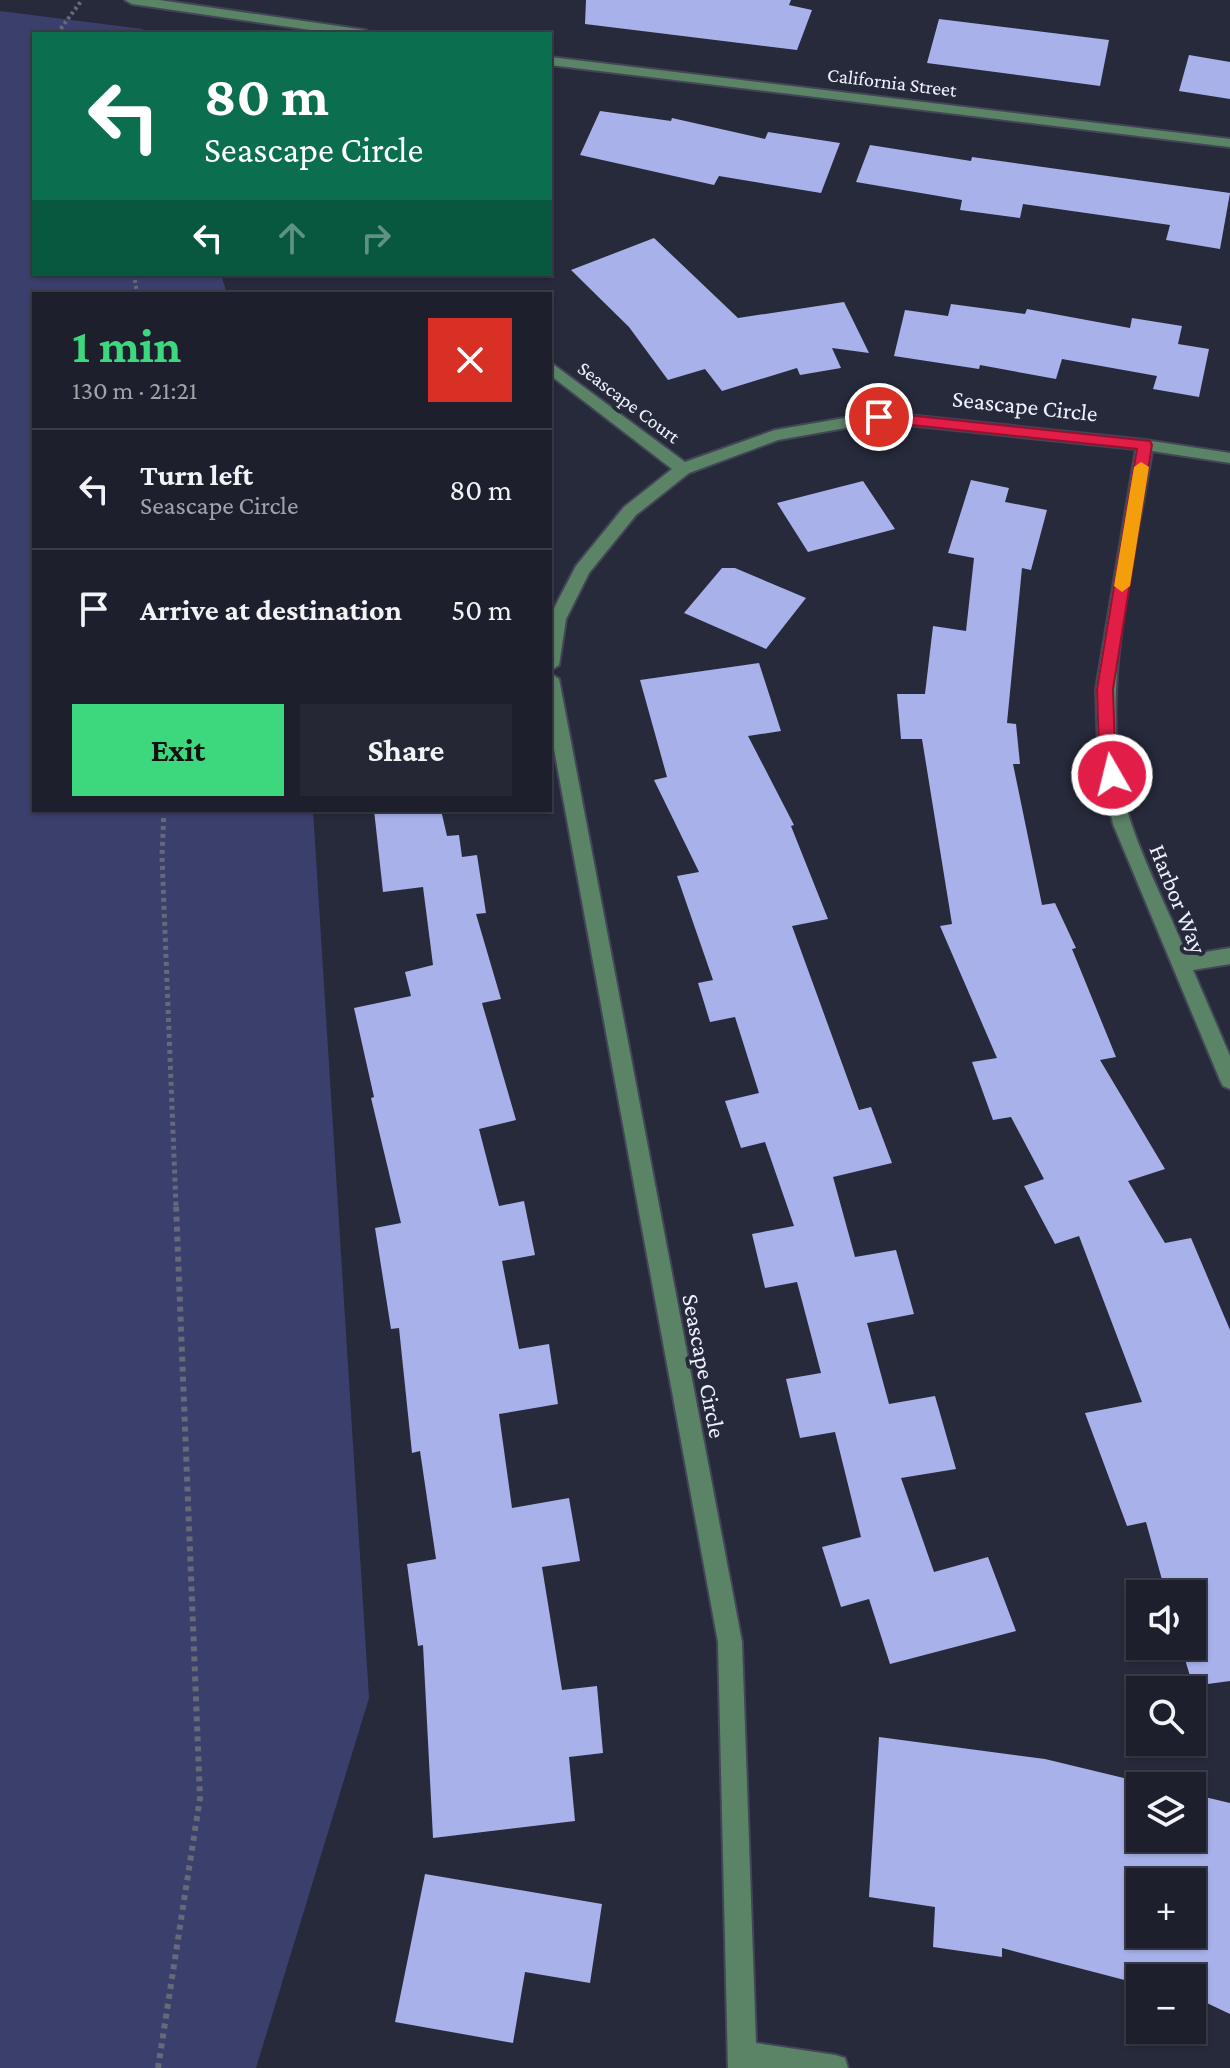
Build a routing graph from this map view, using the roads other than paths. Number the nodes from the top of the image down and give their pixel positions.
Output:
1 (132, 0) edge
2 (351, 32) edge
3 (552, 61) edge
4 (1230, 143) edge
5 (552, 369) edge
6 (1145, 445) junction
7 (1230, 458) edge
8 (683, 469) junction
9 (552, 652) edge
10 (552, 690) edge
11 (1230, 956) edge
12 (1179, 964) junction
13 (1230, 1080) edge
14 (742, 2061) edge
15 (835, 2068) edge

1 - 2 street
3 - 4 street, California Street
5 - 8 street, Seascape Court
6 - 7 street, Seascape Circle
6 - 8 street, Seascape Circle
6 - 12 street, Harbor Way
8 - 9 street, Seascape Circle
10 - 14 street, Seascape Circle
11 - 12 street
12 - 13 street, Harbor Way
14 - 15 street

